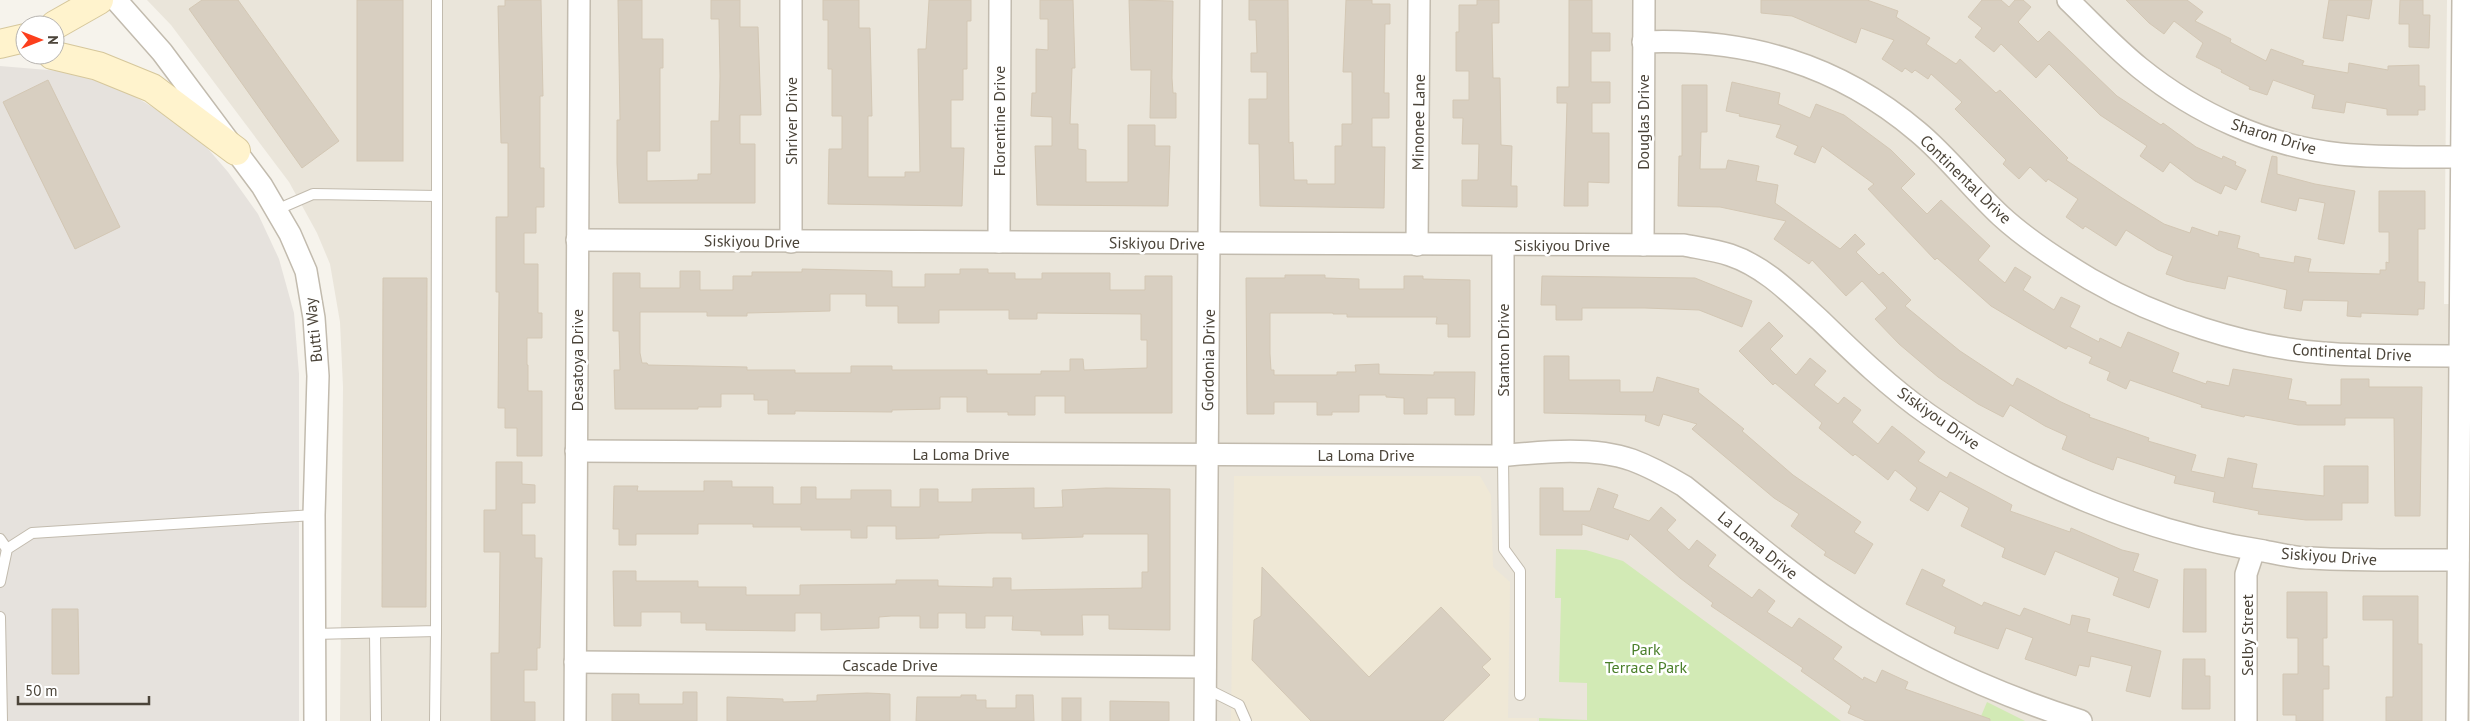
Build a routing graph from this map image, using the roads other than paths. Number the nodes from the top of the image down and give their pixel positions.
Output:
1 (99, 0) edge
2 (116, 0) edge
3 (438, 0) edge
4 (579, 0) edge
5 (791, 0) edge
6 (1000, 0) edge
7 (1210, 0) edge
8 (1419, 0) edge
9 (1644, 0) edge
10 (2068, 0) edge
11 (2463, 0) edge
12 (65, 19) edge
13 (15, 40) edge
14 (1644, 42) junction
15 (0, 44) edge
16 (0, 50) edge
17 (15, 51) edge
18 (65, 58) edge
19 (236, 151) junction
20 (2466, 156) edge
21 (437, 196) junction
22 (276, 210) junction
23 (577, 240) junction
24 (790, 242) junction
25 (999, 242) junction
26 (1208, 243) junction
27 (1417, 245) junction
28 (1503, 245) junction
29 (1644, 245) junction
30 (2465, 285) edge
31 (2460, 356) junction
32 (576, 451) junction
33 (1206, 454) junction
34 (1503, 456) junction
35 (314, 515) junction
36 (0, 539) edge
37 (7, 549) junction
38 (2254, 550) junction
39 (2458, 560) junction
40 (0, 582) edge
41 (0, 617) edge
42 (436, 631) junction
43 (376, 632) junction
44 (314, 634) junction
45 (575, 662) junction
46 (1205, 678) junction
47 (1520, 695) dead end
48 (2, 721) edge
49 (314, 721) edge
50 (376, 721) edge
51 (435, 721) edge
52 (575, 721) edge
53 (1205, 721) edge
54 (1246, 721) edge
55 (2081, 721) edge
56 (2246, 721) edge
57 (2457, 721) edge

1 - 12 street
2 - 19 street, Butti Way
3 - 21 lane
4 - 23 street, Desatoya Drive
5 - 24 street, Shriver Drive
6 - 25 street, Florentine Drive
7 - 26 street, Gordonia Drive
8 - 27 street, Minonee Lane
9 - 14 street, Douglas Drive
10 - 20 street, Sharon Drive
11 - 20 street
13 - 15 street
14 - 29 street, Douglas Drive
14 - 31 street, Continental Drive
16 - 17 street
18 - 19 street
19 - 22 street, Butti Way
20 - 30 street
21 - 22 lane
21 - 42 lane
22 - 35 street, Butti Way
23 - 24 street, Siskiyou Drive
23 - 32 street, Desatoya Drive
24 - 25 street, Siskiyou Drive
25 - 26 street, Siskiyou Drive
26 - 27 street, Siskiyou Drive
26 - 33 street, Gordonia Drive
27 - 28 street, Siskiyou Drive
28 - 29 street, Siskiyou Drive
28 - 34 street, Stanton Drive
29 - 38 street, Siskiyou Drive
30 - 31 street
31 - 39 street
32 - 33 street, La Loma Drive
32 - 45 street, Desatoya Drive
33 - 34 street, La Loma Drive
33 - 46 street, Gordonia Drive
34 - 47 lane
34 - 55 street, La Loma Drive
35 - 37 lane
35 - 44 street, Butti Way
36 - 37 lane
37 - 40 lane
38 - 39 street, Siskiyou Drive
38 - 56 street, Selby Street
39 - 57 street
41 - 48 lane
42 - 43 lane
42 - 51 lane
43 - 44 lane
43 - 50 lane
44 - 49 street, Butti Way
45 - 46 street, Cascade Drive
45 - 52 street, Desatoya Drive
46 - 53 street, Gordonia Drive
46 - 54 lane

